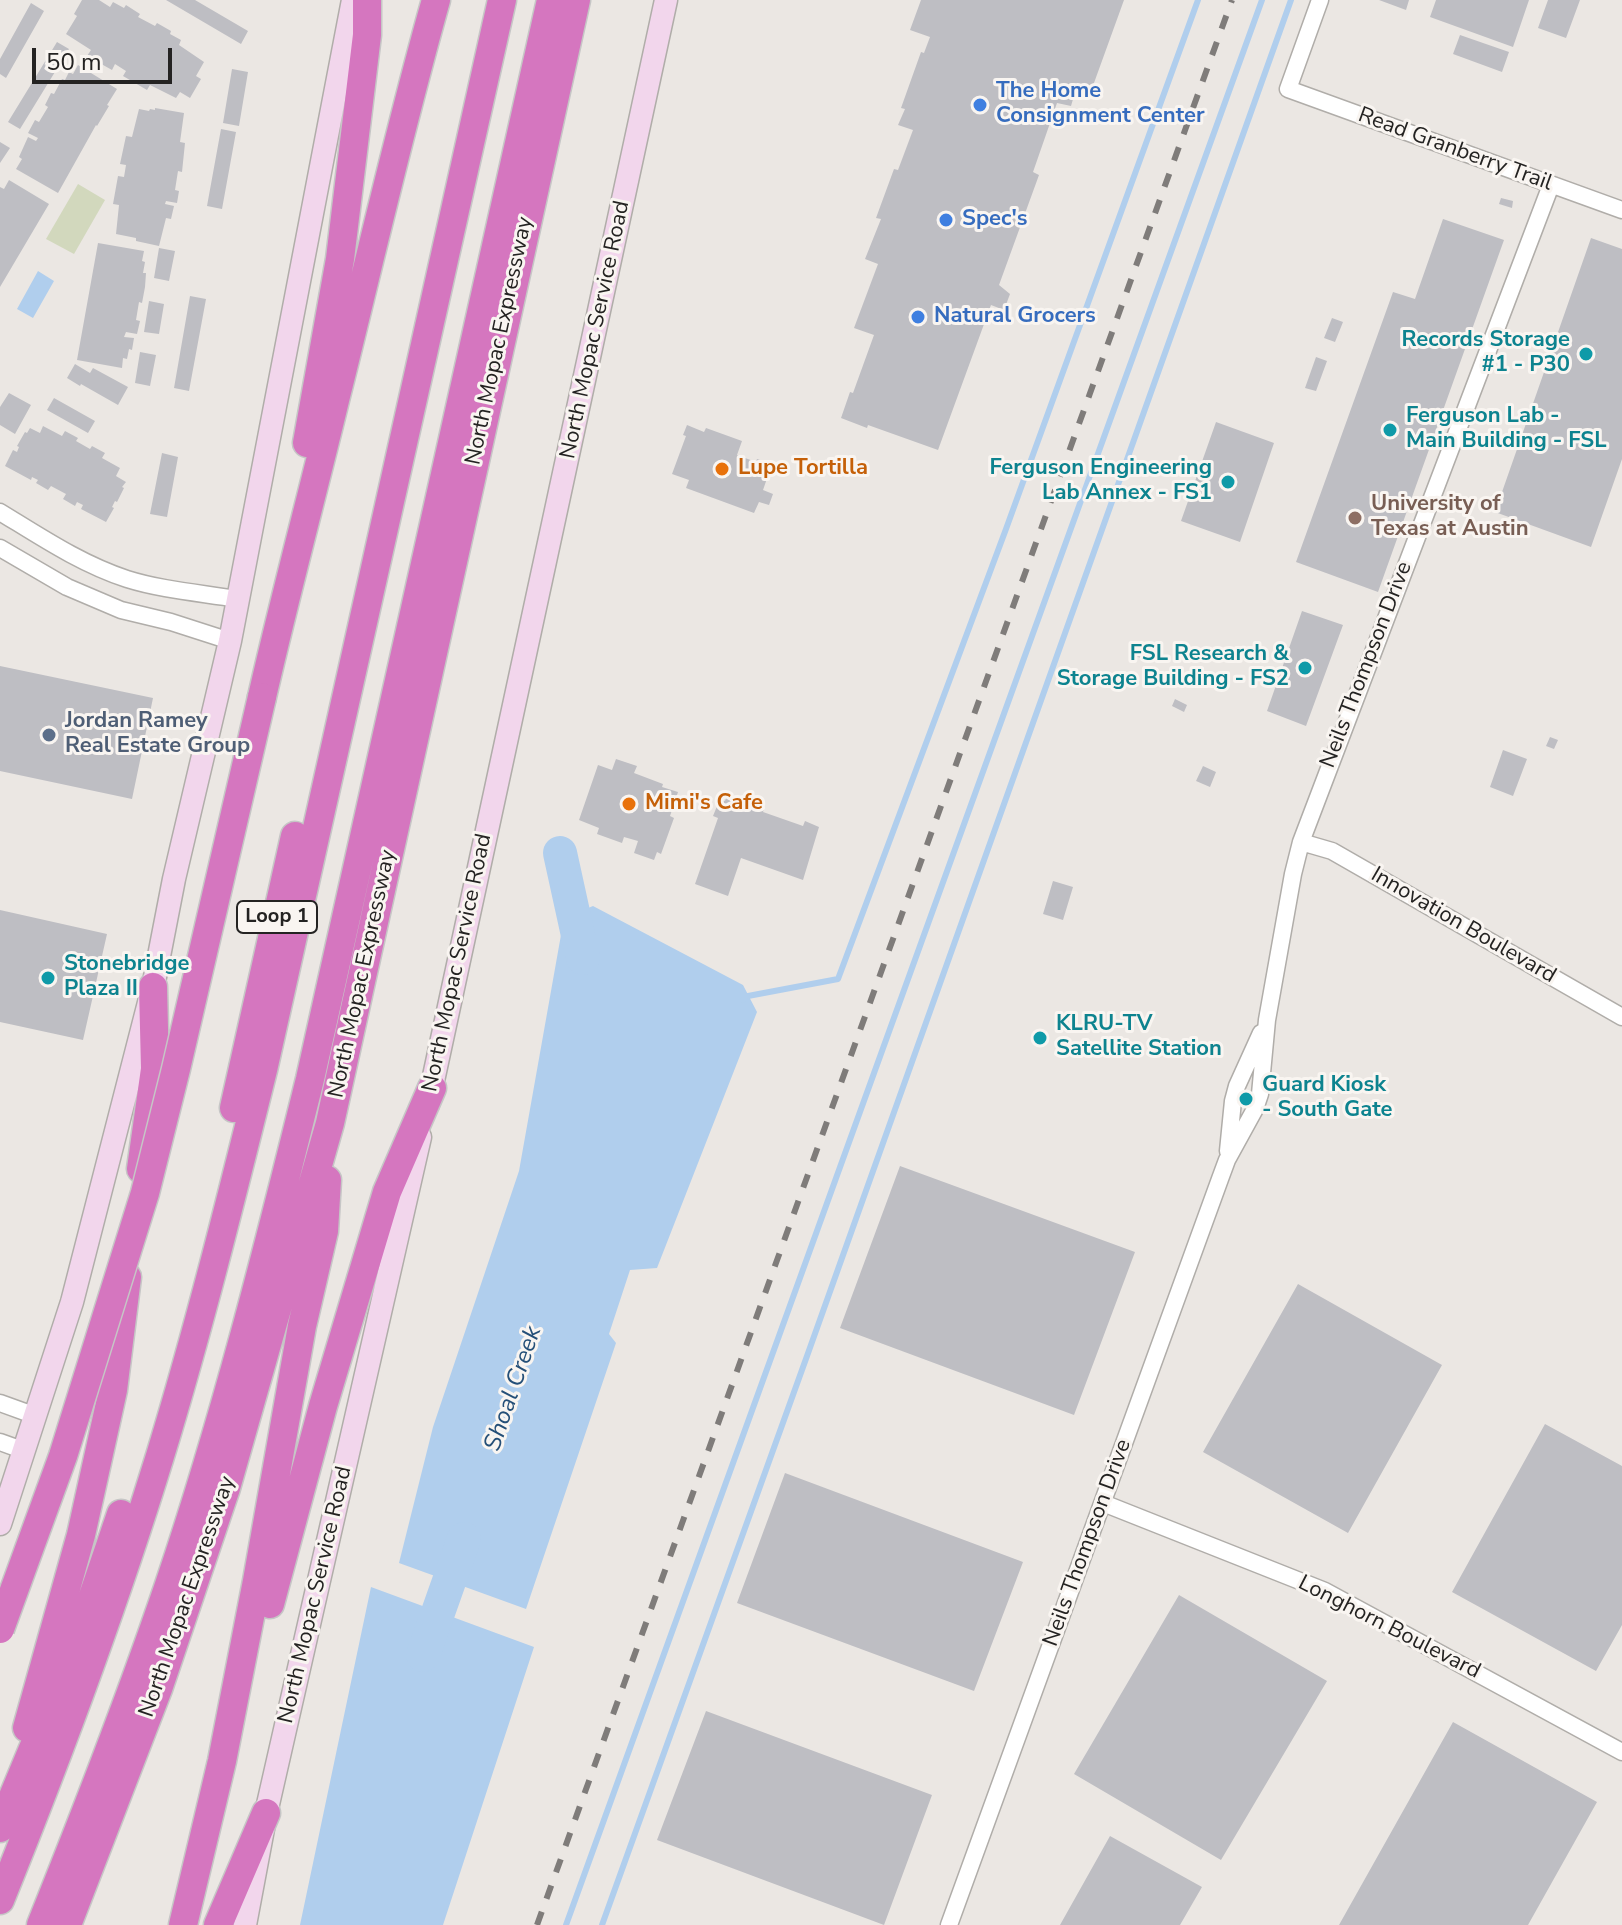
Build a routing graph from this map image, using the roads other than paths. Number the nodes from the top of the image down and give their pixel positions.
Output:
1 (353, 0) edge
2 (367, 0) edge
3 (436, 0) edge
4 (482, 0) edge
5 (502, 0) edge
6 (551, 0) edge
7 (576, 0) edge
8 (666, 0) edge
9 (1320, 0) edge
10 (1551, 185) junction
11 (1622, 210) edge
12 (0, 512) edge
13 (0, 548) edge
14 (284, 598) junction
15 (237, 599) junction
16 (230, 641) junction
17 (1301, 842) junction
18 (153, 987) junction
19 (1622, 1017) edge
20 (1267, 1020) junction
21 (432, 1088) junction
22 (330, 1123) junction
23 (1227, 1160) junction
24 (0, 1403) edge
25 (36, 1416) junction
26 (0, 1442) edge
27 (25, 1451) junction
28 (1103, 1503) junction
29 (0, 1524) edge
30 (0, 1629) edge
31 (1622, 1752) edge
32 (222, 1761) junction
33 (266, 1813) junction
34 (3, 1821) edge
35 (0, 1900) edge
36 (41, 1925) edge
37 (67, 1925) edge
38 (183, 1925) edge
39 (218, 1925) edge
40 (245, 1925) edge
41 (949, 1925) edge

1 - 15 main road
2 - 14 highway
3 - 14 highway
4 - 34 highway, Loop 1
5 - 35 highway
6 - 36 highway
7 - 22 highway, North Mopac Expressway
8 - 21 main road, North Mopac Service Road
9 - 10 street, Read Granberry Trail
10 - 11 street, Read Granberry Trail
10 - 17 street, Neils Thompson Drive
12 - 15 street
13 - 16 street
14 - 30 highway, bridge
15 - 16 main road
16 - 18 main road
17 - 19 street, Innovation Boulevard
17 - 20 street, Neils Thompson Drive
18 - 25 main road
18 - 34 highway
20 - 23 street, Neils Thompson Drive
20 - 23 street, Neils Thompson Drive
21 - 32 highway
21 - 33 main road, North Mopac Service Road
22 - 32 highway
22 - 37 highway, North Mopac Expressway
23 - 28 street, Neils Thompson Drive
24 - 25 street
25 - 27 main road
26 - 27 street
27 - 29 main road
28 - 31 street, Longhorn Boulevard
28 - 41 street, Neils Thompson Drive
32 - 38 highway
33 - 39 highway
33 - 40 main road, North Mopac Service Road

